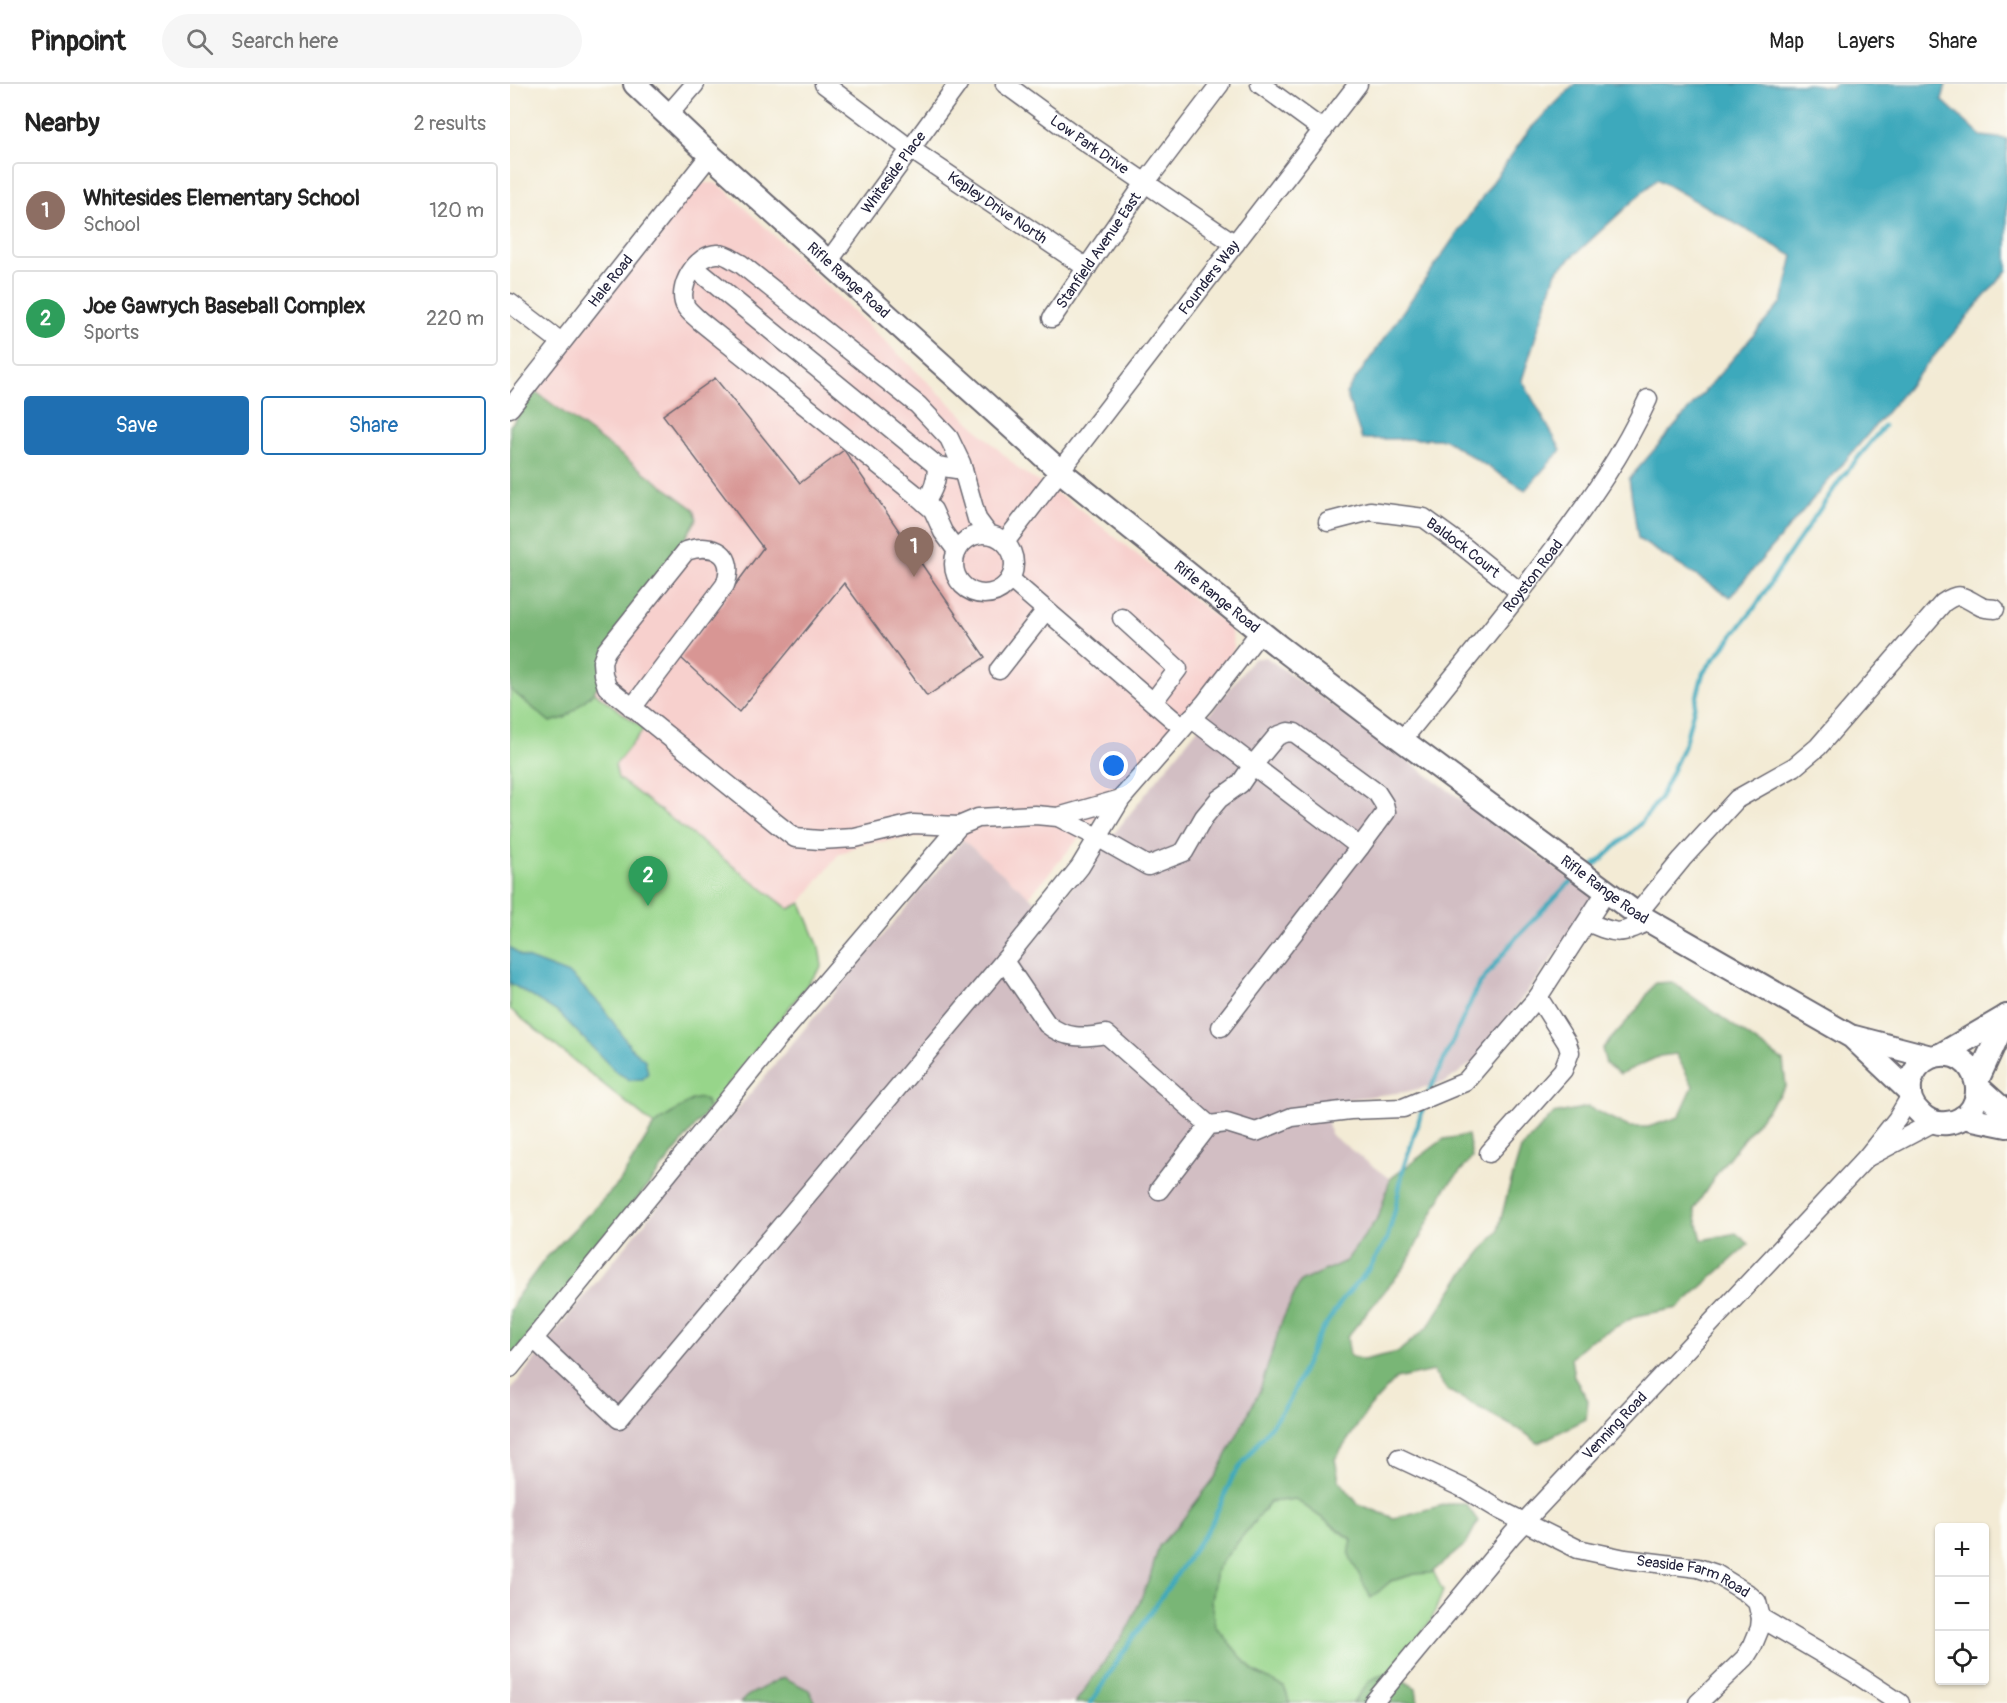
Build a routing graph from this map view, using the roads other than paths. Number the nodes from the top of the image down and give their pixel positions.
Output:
1 (635, 84) edge
2 (695, 84) edge
3 (824, 84) edge
4 (958, 84) edge
5 (1005, 84) edge
6 (1220, 84) edge
7 (1260, 84) edge
8 (1358, 84) edge
9 (668, 115) junction
10 (1323, 130) junction
11 (909, 148) junction
12 (710, 155) junction
13 (1145, 183) junction
14 (1235, 244) junction
15 (828, 262) junction
16 (695, 268) junction
17 (1087, 268) junction
18 (510, 303) edge
19 (1052, 318) dead end
20 (561, 342) junction
21 (1648, 399) dead end
22 (510, 408) edge
23 (937, 466) junction
24 (963, 470) junction
25 (1060, 471) junction
26 (925, 503) junction
27 (1328, 522) dead end
28 (988, 534) junction
29 (1005, 542) junction
30 (957, 551) junction
31 (1010, 579) junction
32 (1521, 593) junction
33 (1995, 609) dead end
34 (1046, 610) junction
35 (1122, 618) dead end
36 (1260, 632) junction
37 (999, 670) dead end
38 (1153, 702) junction
39 (632, 708) junction
40 (1187, 723) junction
41 (1402, 740) junction
42 (1253, 765) junction
43 (1121, 799) junction
44 (1058, 817) junction
45 (959, 826) junction
46 (1099, 838) junction
47 (1360, 847) junction
48 (1606, 892) junction
49 (1643, 917) junction
50 (1587, 922) junction
51 (1004, 961) junction
52 (1538, 997) junction
53 (1221, 1027) dead end
54 (1852, 1036) junction
55 (1937, 1055) junction
56 (1977, 1084) junction
57 (1910, 1094) junction
58 (2007, 1113) edge
59 (1963, 1117) junction
60 (1934, 1122) junction
61 (1209, 1125) junction
62 (2007, 1126) edge
63 (1489, 1153) dead end
64 (1866, 1158) junction
65 (1159, 1190) dead end
66 (534, 1339) junction
67 (510, 1368) edge
68 (1399, 1458) dead end
69 (1525, 1521) junction
70 (1761, 1618) junction
71 (1373, 1703) edge
72 (1698, 1703) edge
73 (1900, 1703) edge

1 - 9 main road, Rifle Range Road
2 - 9 street
3 - 11 street, Kepley Drive North
4 - 11 street, Whiteside Place
5 - 13 street, Low Park Drive
6 - 13 street, Stanfield Avenue East
7 - 10 street
8 - 10 street, Founders Way
9 - 12 main road, Rifle Range Road
10 - 14 street, Founders Way
11 - 15 street, Whiteside Place
11 - 17 street, Kepley Drive North
12 - 15 main road, Rifle Range Road
12 - 20 street, Hale Road
13 - 14 street, Low Park Drive
13 - 17 street, Stanfield Avenue East
14 - 25 street, Founders Way
15 - 25 main road, Rifle Range Road
16 - 23 street
16 - 24 street
16 - 26 street
17 - 19 street, Stanfield Avenue East
18 - 20 street
20 - 22 street, Hale Road
21 - 32 street, Royston Road
23 - 24 street
23 - 26 street
24 - 28 street
25 - 29 street, Founders Way
25 - 36 main road, Rifle Range Road
26 - 30 street
27 - 32 street, Baldock Court
28 - 29 street
28 - 30 street
29 - 31 street
30 - 31 street
31 - 34 street
32 - 41 street, Royston Road
33 - 49 street
34 - 37 street
34 - 38 street
35 - 38 street
36 - 40 street
36 - 41 main road, Rifle Range Road
38 - 40 street
39 - 39 street
39 - 45 street
40 - 42 street
40 - 43 street
41 - 48 main road, Rifle Range Road
42 - 46 street
42 - 47 street
42 - 47 street
43 - 44 street
43 - 46 street
44 - 45 street
44 - 46 street
45 - 66 street
46 - 51 street
47 - 53 street
48 - 49 main road, Rifle Range Road
48 - 50 street
49 - 50 street
49 - 54 main road, Rifle Range Road
50 - 52 street
51 - 61 street
51 - 66 street
52 - 61 street
52 - 63 street
54 - 55 main road, Rifle Range Road
54 - 57 main road, Rifle Range Road
55 - 56 main road
55 - 56 main road
55 - 57 main road
56 - 58 main road
56 - 59 main road
57 - 60 main road
57 - 64 street, Venning Road
59 - 60 main road
59 - 62 main road
60 - 64 street, Venning Road
61 - 65 street
64 - 69 street, Venning Road
66 - 67 street
68 - 69 street, Seaside Farm Road
69 - 70 street, Seaside Farm Road
69 - 71 street, Venning Road
70 - 72 street
70 - 73 street, Seaside Farm Road

